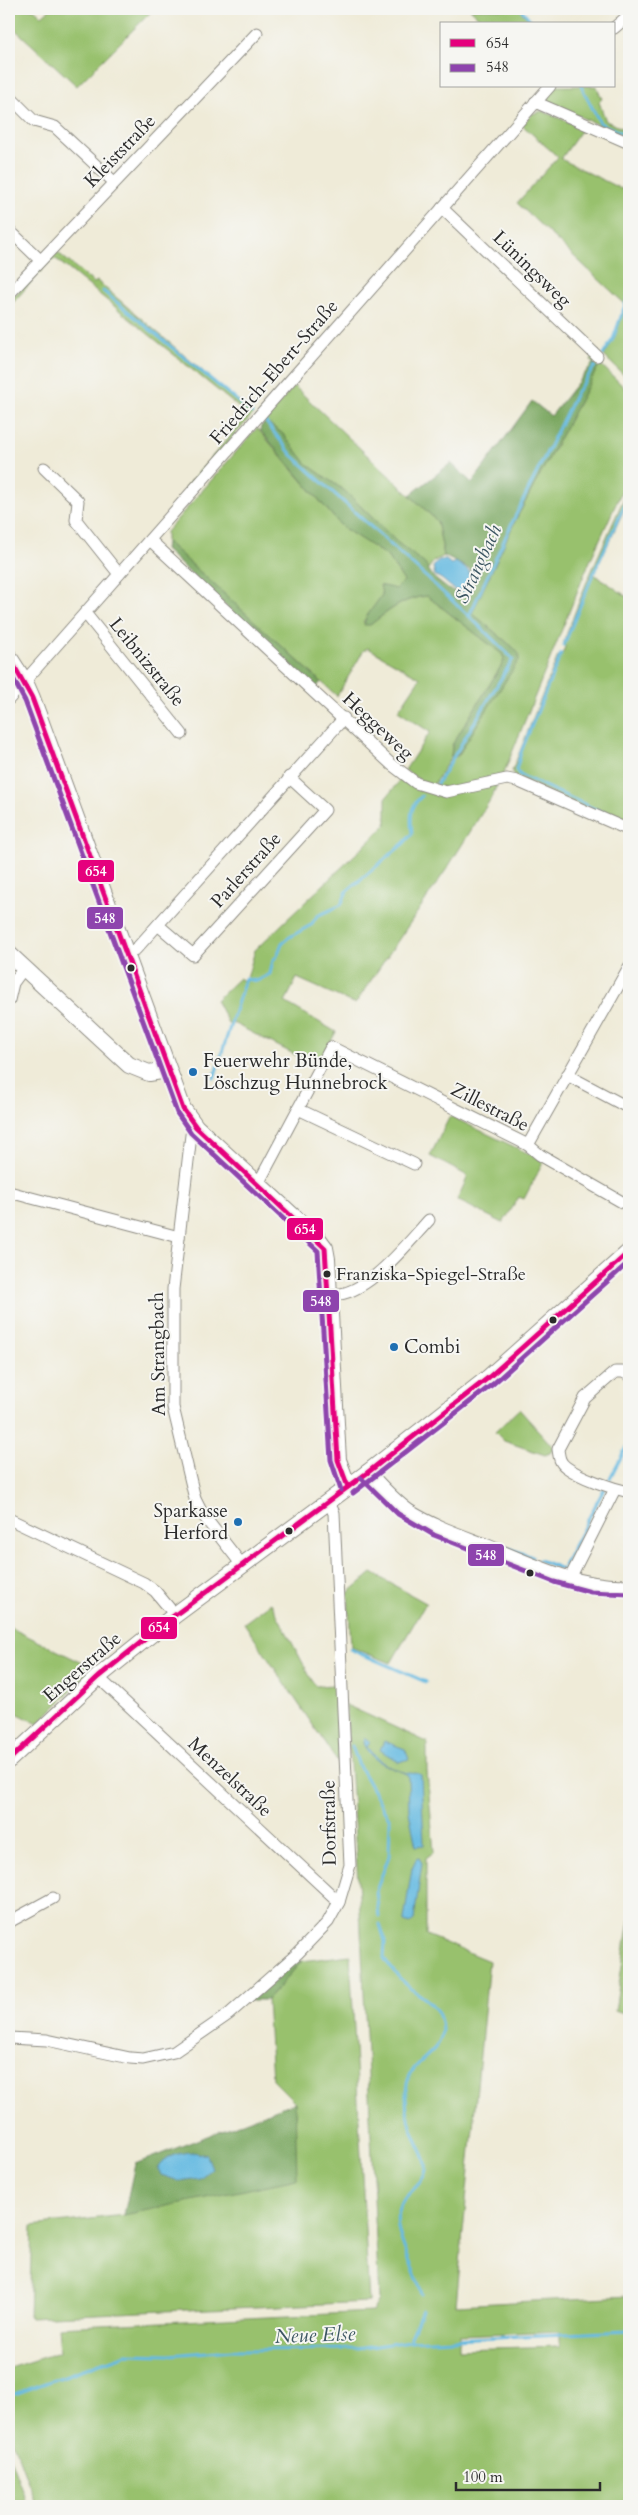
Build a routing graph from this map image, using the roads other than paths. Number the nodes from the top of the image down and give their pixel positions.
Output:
1 (629, 15) edge
2 (616, 26) edge
3 (257, 33) dead end
4 (548, 88) edge
5 (9, 96) edge
6 (535, 102) junction
7 (629, 143) edge
8 (114, 182) junction
9 (442, 208) junction
10 (9, 230) edge
11 (40, 260) junction
12 (9, 294) edge
13 (597, 356) dead end
14 (44, 468) dead end
15 (150, 540) junction
16 (119, 574) junction
17 (85, 613) junction
18 (9, 656) edge
19 (25, 682) junction
20 (9, 699) edge
21 (344, 718) junction
22 (182, 734) dead end
23 (289, 777) junction
24 (629, 830) edge
25 (158, 925) junction
26 (9, 954) edge
27 (125, 954) junction
28 (629, 967) edge
29 (24, 968) junction
30 (9, 1000) edge
31 (167, 1070) junction
32 (567, 1075) junction
33 (629, 1108) edge
34 (298, 1109) junction
35 (196, 1127) junction
36 (528, 1145) junction
37 (414, 1164) dead end
38 (258, 1184) junction
39 (9, 1192) edge
40 (629, 1206) edge
41 (429, 1220) dead end
42 (179, 1237) junction
43 (629, 1252) edge
44 (328, 1294) junction
45 (629, 1375) edge
46 (368, 1473) junction
47 (348, 1487) junction
48 (615, 1489) junction
49 (629, 1492) edge
50 (328, 1501) junction
51 (9, 1519) edge
52 (242, 1565) junction
53 (569, 1580) junction
54 (629, 1587) edge
55 (175, 1616) junction
56 (98, 1677) junction
57 (9, 1760) edge
58 (53, 1898) dead end
59 (339, 1902) junction
60 (9, 1922) edge
61 (9, 2038) edge

1 - 2 street
3 - 8 street, Kleiststraße
4 - 6 street, Friedrich-Ebert-Straße
5 - 8 street
6 - 7 street
6 - 9 street, Friedrich-Ebert-Straße
8 - 11 street, Kleiststraße
9 - 13 street, Lüningsweg
9 - 15 street, Friedrich-Ebert-Straße
10 - 11 street
11 - 12 street, Kleiststraße
14 - 16 street
15 - 16 street, Friedrich-Ebert-Straße
15 - 21 street, Heggeweg
16 - 17 street, Friedrich-Ebert-Straße
17 - 19 street, Friedrich-Ebert-Straße
17 - 22 street, Leibnizstraße
18 - 19 street
19 - 20 street, Friedrich-Ebert-Straße
19 - 27 street
21 - 23 street
21 - 24 street, Heggeweg
23 - 25 street
23 - 25 street, Parlerstraße
25 - 27 street
26 - 29 street
27 - 31 street
28 - 32 street
29 - 30 street
29 - 31 street
31 - 35 street
32 - 33 street
32 - 36 street
34 - 36 street, Zillestraße
34 - 37 street
34 - 38 street
35 - 38 street
35 - 42 street, Am Strangbach
36 - 40 street, Zillestraße
38 - 44 street
39 - 42 street
41 - 44 street
42 - 52 street, Am Strangbach
43 - 46 street, Engerstraße
44 - 47 street
45 - 48 street
46 - 47 street, Engerstraße
46 - 53 street
47 - 50 street, Engerstraße
48 - 49 street
48 - 53 street
50 - 52 street, Engerstraße
50 - 59 street, Dorfstraße
51 - 55 street
52 - 55 street, Engerstraße
53 - 54 street
55 - 56 street, Engerstraße
56 - 57 street, Engerstraße
56 - 59 street, Menzelstraße
58 - 60 street
59 - 61 street, Dorfstraße

